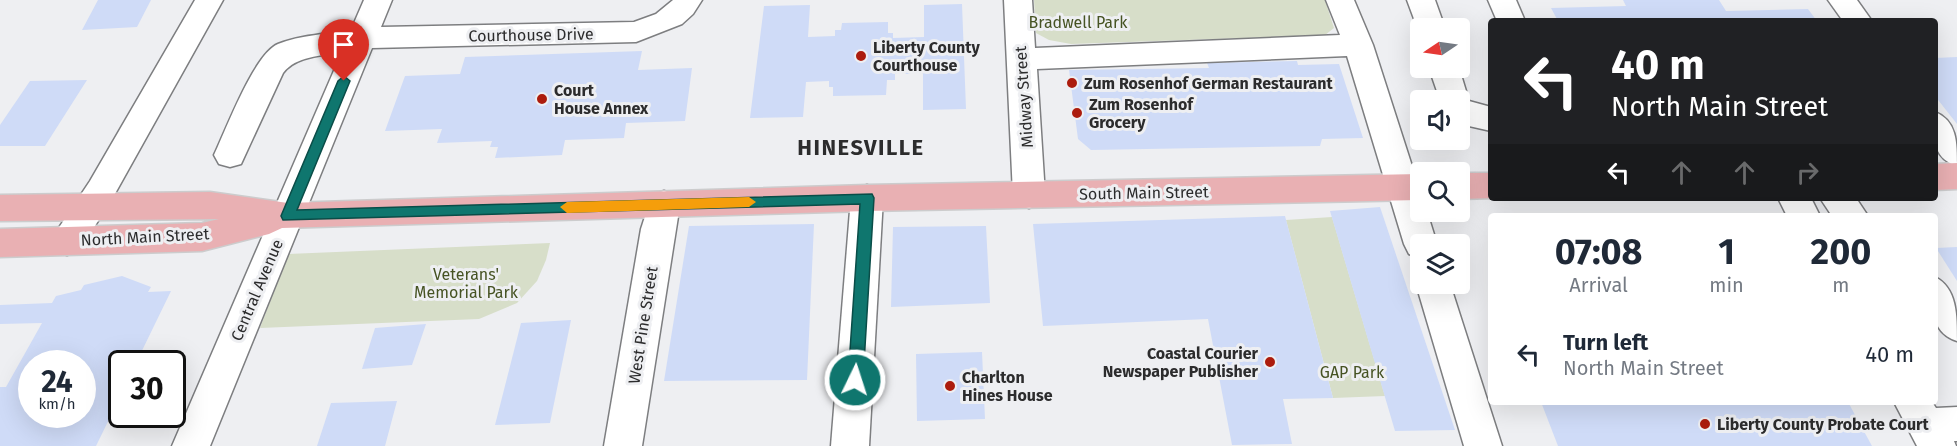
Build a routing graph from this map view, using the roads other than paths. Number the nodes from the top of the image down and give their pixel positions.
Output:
1 (209, 0) edge
2 (378, 0) edge
3 (688, 0) edge
4 (1018, 0) edge
5 (1340, 0) edge
6 (1421, 0) edge
7 (1502, 0) edge
8 (1842, 0) edge
9 (1427, 18) edge
10 (1510, 18) edge
11 (1856, 18) edge
12 (362, 38) junction
13 (1358, 45) junction
14 (1022, 59) junction
15 (1470, 115) edge
16 (1488, 118) edge
17 (1938, 128) edge
18 (1957, 154) edge
19 (230, 155) dead end
20 (1957, 176) edge
21 (1938, 177) edge
22 (1410, 182) edge
23 (1470, 186) edge
24 (1488, 186) edge
25 (1410, 187) edge
26 (1029, 195) junction
27 (867, 198) junction
28 (1839, 201) edge
29 (664, 204) junction
30 (90, 207) junction
31 (0, 208) edge
32 (1849, 213) edge
33 (288, 216) junction
34 (67, 241) junction
35 (0, 243) edge
36 (1436, 294) edge
37 (1938, 297) edge
38 (1957, 326) edge
39 (191, 446) edge
40 (623, 446) edge
41 (850, 446) edge
42 (1483, 446) edge

1 - 30 street
2 - 12 street, Central Avenue
3 - 12 street, Courthouse Drive
4 - 14 street, Midway Street
5 - 13 street
6 - 9 street
7 - 10 street
8 - 11 street
12 - 19 street, Courthouse Drive
12 - 33 street, Central Avenue
13 - 14 street
13 - 22 street
14 - 26 street, Midway Street
15 - 16 street
17 - 18 street
20 - 21 main road
23 - 24 main road
25 - 26 main road, South Main Street
26 - 27 main road, South Main Street
27 - 29 main road, North Main Street
27 - 41 street
28 - 32 street
29 - 33 main road, North Main Street
29 - 40 street, West Pine Street
30 - 31 main road, North Main Street
30 - 33 main road, North Main Street
30 - 34 street
33 - 34 main road, North Main Street
33 - 39 street, Central Avenue
34 - 35 main road, North Main Street
36 - 42 street
37 - 38 street

